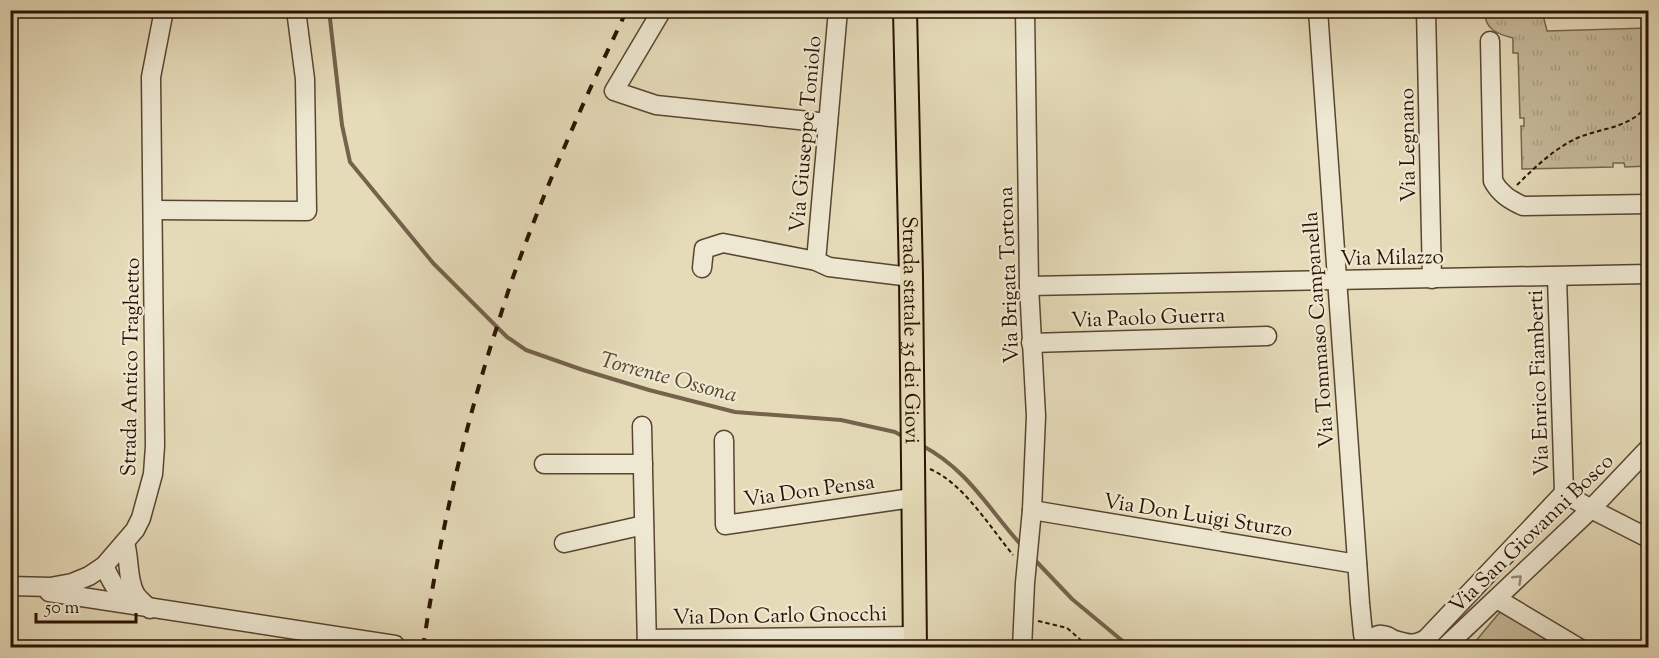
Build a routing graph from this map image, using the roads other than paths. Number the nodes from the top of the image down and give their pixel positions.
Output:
1 (164, 10) edge
2 (296, 10) edge
3 (662, 10) edge
4 (838, 10) edge
5 (905, 10) edge
6 (1025, 10) edge
7 (1318, 10) edge
8 (1426, 10) edge
9 (1490, 41) dead end
10 (828, 123) junction
11 (1648, 204) edge
12 (154, 210) junction
13 (816, 261) junction
14 (702, 268) dead end
15 (1648, 274) edge
16 (911, 277) junction
17 (1557, 277) junction
18 (1432, 279) junction
19 (1337, 280) junction
20 (1029, 286) junction
21 (1267, 336) dead end
22 (1031, 343) junction
23 (642, 426) dead end
24 (724, 440) dead end
25 (1648, 449) edge
26 (544, 464) dead end
27 (643, 464) junction
28 (1564, 493) junction
29 (912, 498) junction
30 (1591, 509) junction
31 (1032, 510) junction
32 (644, 525) junction
33 (1648, 538) edge
34 (125, 543) junction
35 (564, 543) dead end
36 (1357, 564) junction
37 (104, 566) junction
38 (16, 587) edge
39 (1497, 599) junction
40 (150, 609) junction
41 (758, 642) edge
42 (914, 642) edge
43 (647, 643) edge
44 (1397, 644) edge
45 (394, 645) dead end
46 (1366, 647) edge
47 (1022, 648) edge
48 (1444, 648) edge
49 (1579, 648) edge

1 - 12 street, Strada Antico Traghetto
2 - 12 street
3 - 10 street
4 - 10 street, Via Giuseppe Toniolo
5 - 16 main road, Strada statale 35 dei Giovi
6 - 20 street, Via Brigata Tortona
7 - 19 street, Via Tommaso Campanella
8 - 18 street, Via Legnano
9 - 11 street
10 - 13 street, Via Giuseppe Toniolo
12 - 34 street, Strada Antico Traghetto
13 - 14 street, Via Giuseppe Toniolo
13 - 16 street, Via Giuseppe Toniolo
15 - 17 street, Via Milazzo
16 - 29 main road, Strada statale 35 dei Giovi
17 - 18 street, Via Milazzo
17 - 28 street, Via Enrico Fiamberti
18 - 19 street, Via Milazzo
19 - 20 street, Via Milazzo
19 - 36 street, Via Tommaso Campanella
20 - 22 street, Via Brigata Tortona
21 - 22 street, Via Paolo Guerra
22 - 31 street, Via Brigata Tortona
23 - 27 street
24 - 29 street, Via Don Pensa
25 - 30 street, Via San Giovanni Bosco
26 - 27 street
27 - 32 street
28 - 30 street, Via Enrico Fiamberti
28 - 44 street, Via San Giovanni Bosco
29 - 42 main road, Strada statale 35 dei Giovi
30 - 33 street, Via Enrico Fiamberti
39 -> 30 street, Via San Giovanni Bosco
31 - 36 street, Via Don Luigi Sturzo
31 - 47 street, Via Brigata Tortona
32 - 35 street
32 - 43 street
34 - 37 street, Strada Antico Traghetto
34 - 40 street
36 - 46 street, Via Tommaso Campanella
37 - 38 street, Strada Antico Traghetto
37 - 40 street
38 - 40 street, Strada Antico Traghetto
39 - 48 street, Via San Giovanni Bosco
39 - 49 street
40 - 45 street, Strada Antico Traghetto
41 - 42 street, Via Don Carlo Gnocchi
41 - 43 street, Via Don Carlo Gnocchi
44 - 46 street, Via San Giovanni Bosco

